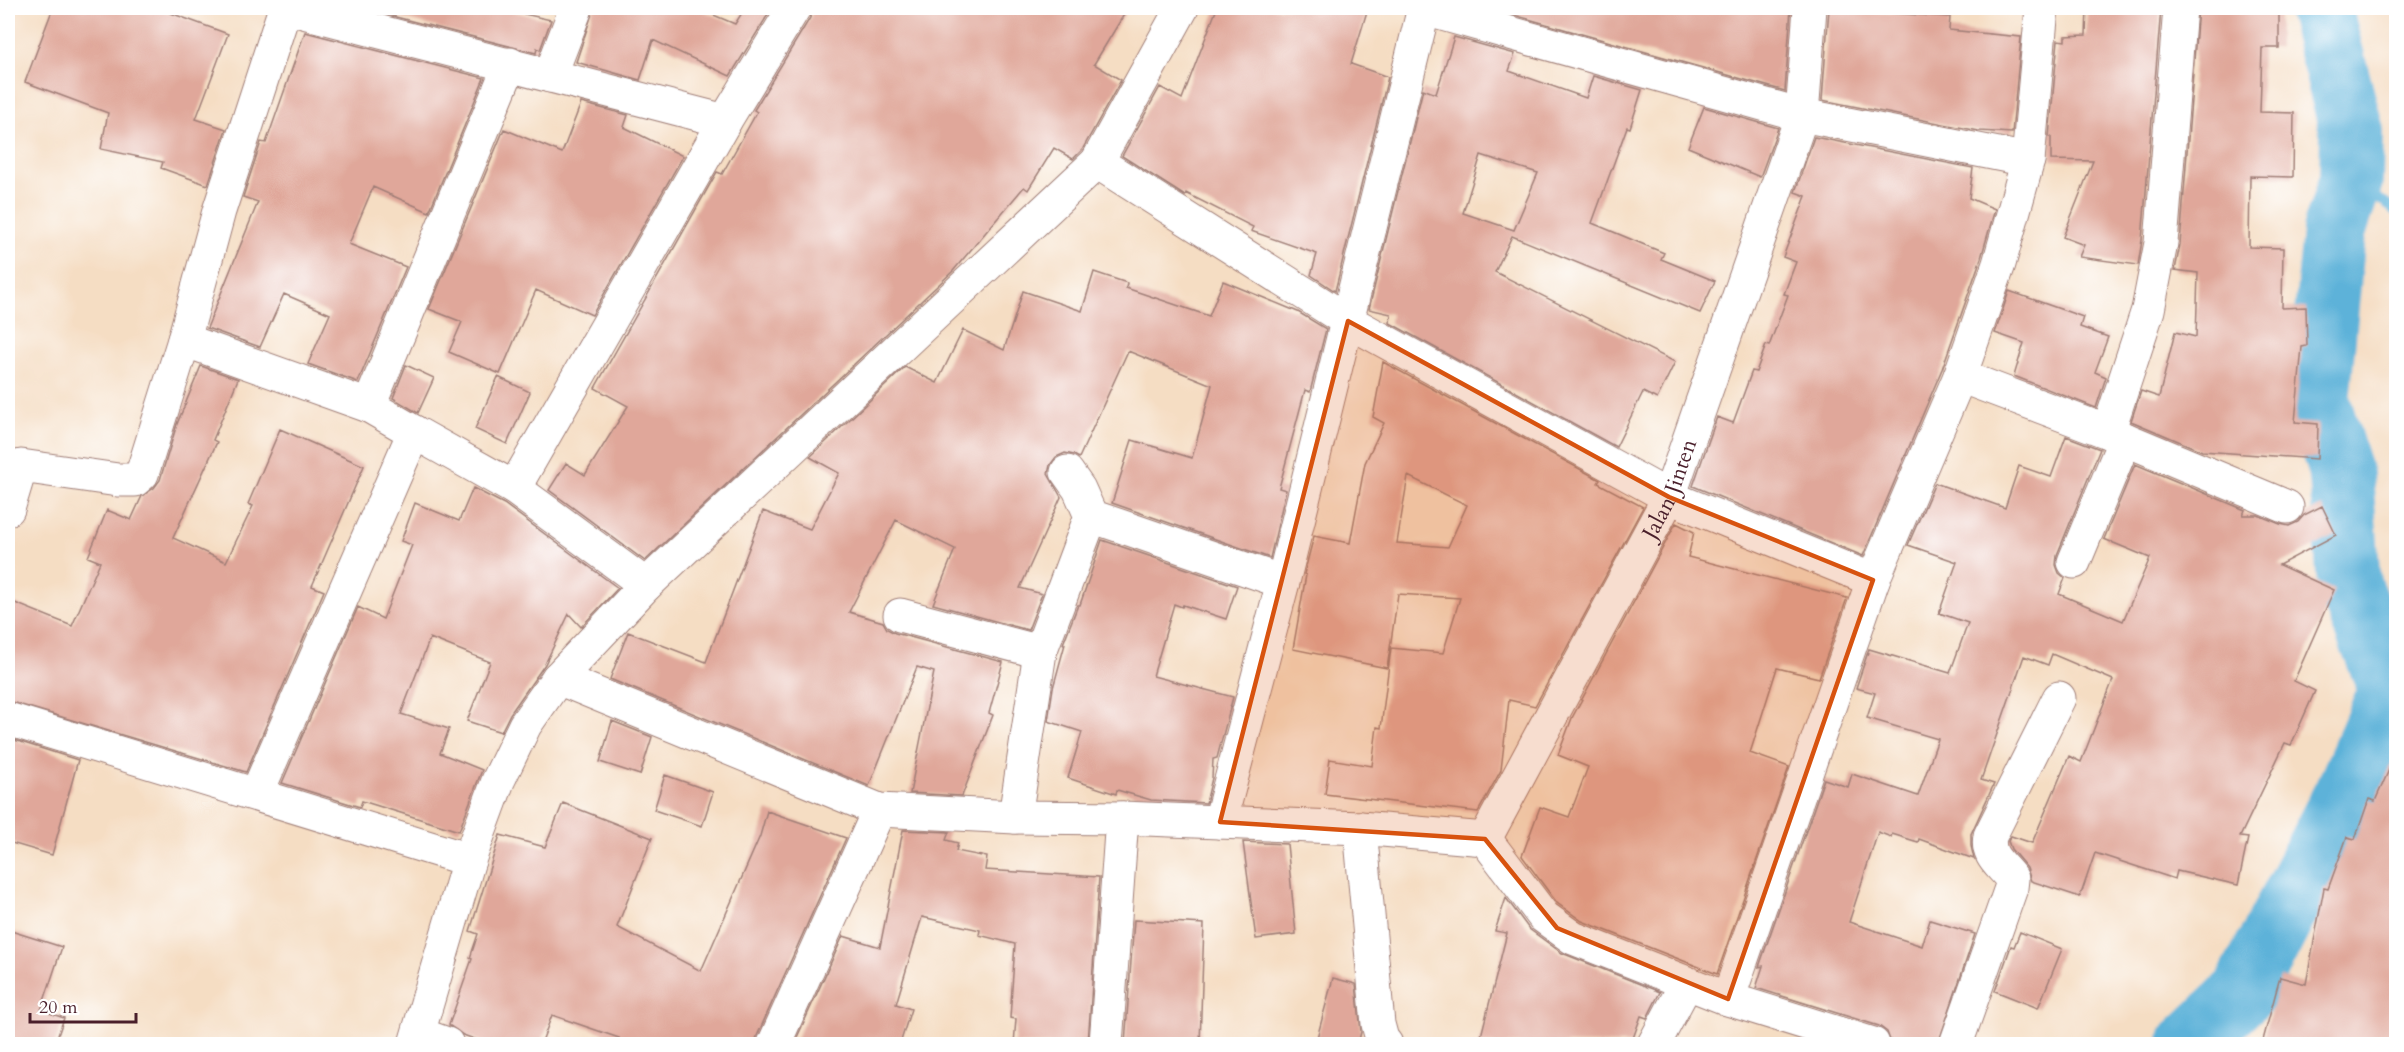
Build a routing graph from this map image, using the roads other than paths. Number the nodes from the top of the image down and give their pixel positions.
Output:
1 (286, 8) edge
2 (576, 8) edge
3 (794, 8) edge
4 (1422, 8) edge
5 (1810, 8) edge
6 (2042, 8) edge
7 (2180, 8) edge
8 (1174, 10) edge
9 (510, 64) junction
10 (550, 76) junction
11 (1802, 115) junction
12 (725, 121) junction
13 (2028, 160) junction
14 (1097, 162) junction
15 (1348, 321) junction
16 (184, 340) junction
17 (1960, 376) junction
18 (369, 406) junction
19 (414, 432) junction
20 (2116, 435) junction
21 (14, 464) edge
22 (1067, 472) dead end
23 (514, 488) junction
24 (1669, 497) junction
25 (2287, 507) dead end
26 (8, 509) edge
27 (1090, 516) junction
28 (2074, 562) dead end
29 (1873, 580) junction
30 (1283, 582) junction
31 (646, 585) junction
32 (900, 615) dead end
33 (1040, 652) junction
34 (558, 678) junction
35 (2059, 698) dead end
36 (8, 719) edge
37 (257, 793) junction
38 (879, 810) junction
39 (1015, 817) junction
40 (1122, 818) junction
41 (1220, 822) junction
42 (1360, 828) junction
43 (1485, 839) junction
44 (469, 860) junction
45 (1686, 984) junction
46 (1728, 999) junction
47 (427, 1041) edge
48 (774, 1044) edge
49 (1106, 1044) edge
50 (1386, 1044) edge
51 (1654, 1044) edge
52 (1873, 1044) edge
53 (1956, 1044) edge

1 - 9 street
1 - 16 street
2 - 10 street
3 - 12 street
4 - 11 street
4 - 15 street
5 - 11 street, Jalan Jinten
6 - 13 street
7 - 20 street
8 - 14 street
9 - 10 street
9 - 18 street
10 - 12 street
11 - 13 street
11 - 24 street, Jalan Jinten
12 - 23 street
13 - 17 street
14 - 15 street
14 - 31 street
15 - 24 street
15 - 30 street
16 - 18 street
16 - 21 street
17 - 20 street
17 - 29 street
18 - 19 street
19 - 23 street
19 - 37 street
20 - 25 street
20 - 28 street
21 - 26 street
22 - 27 street
23 - 31 street
24 - 29 street
24 - 43 street, Jalan Jinten
27 - 30 street
27 - 33 street
29 - 46 street
30 - 41 street
31 - 34 street
32 - 33 street
33 - 39 street
34 - 38 street
34 - 44 street
35 - 53 street
36 - 37 street
37 - 44 street
38 - 39 street
38 - 48 street
39 - 40 street
40 - 41 street
40 - 49 street
41 - 42 street
42 - 43 street
42 - 50 street
43 - 45 street
44 - 47 street
45 - 46 street
45 - 51 street
46 - 52 street

